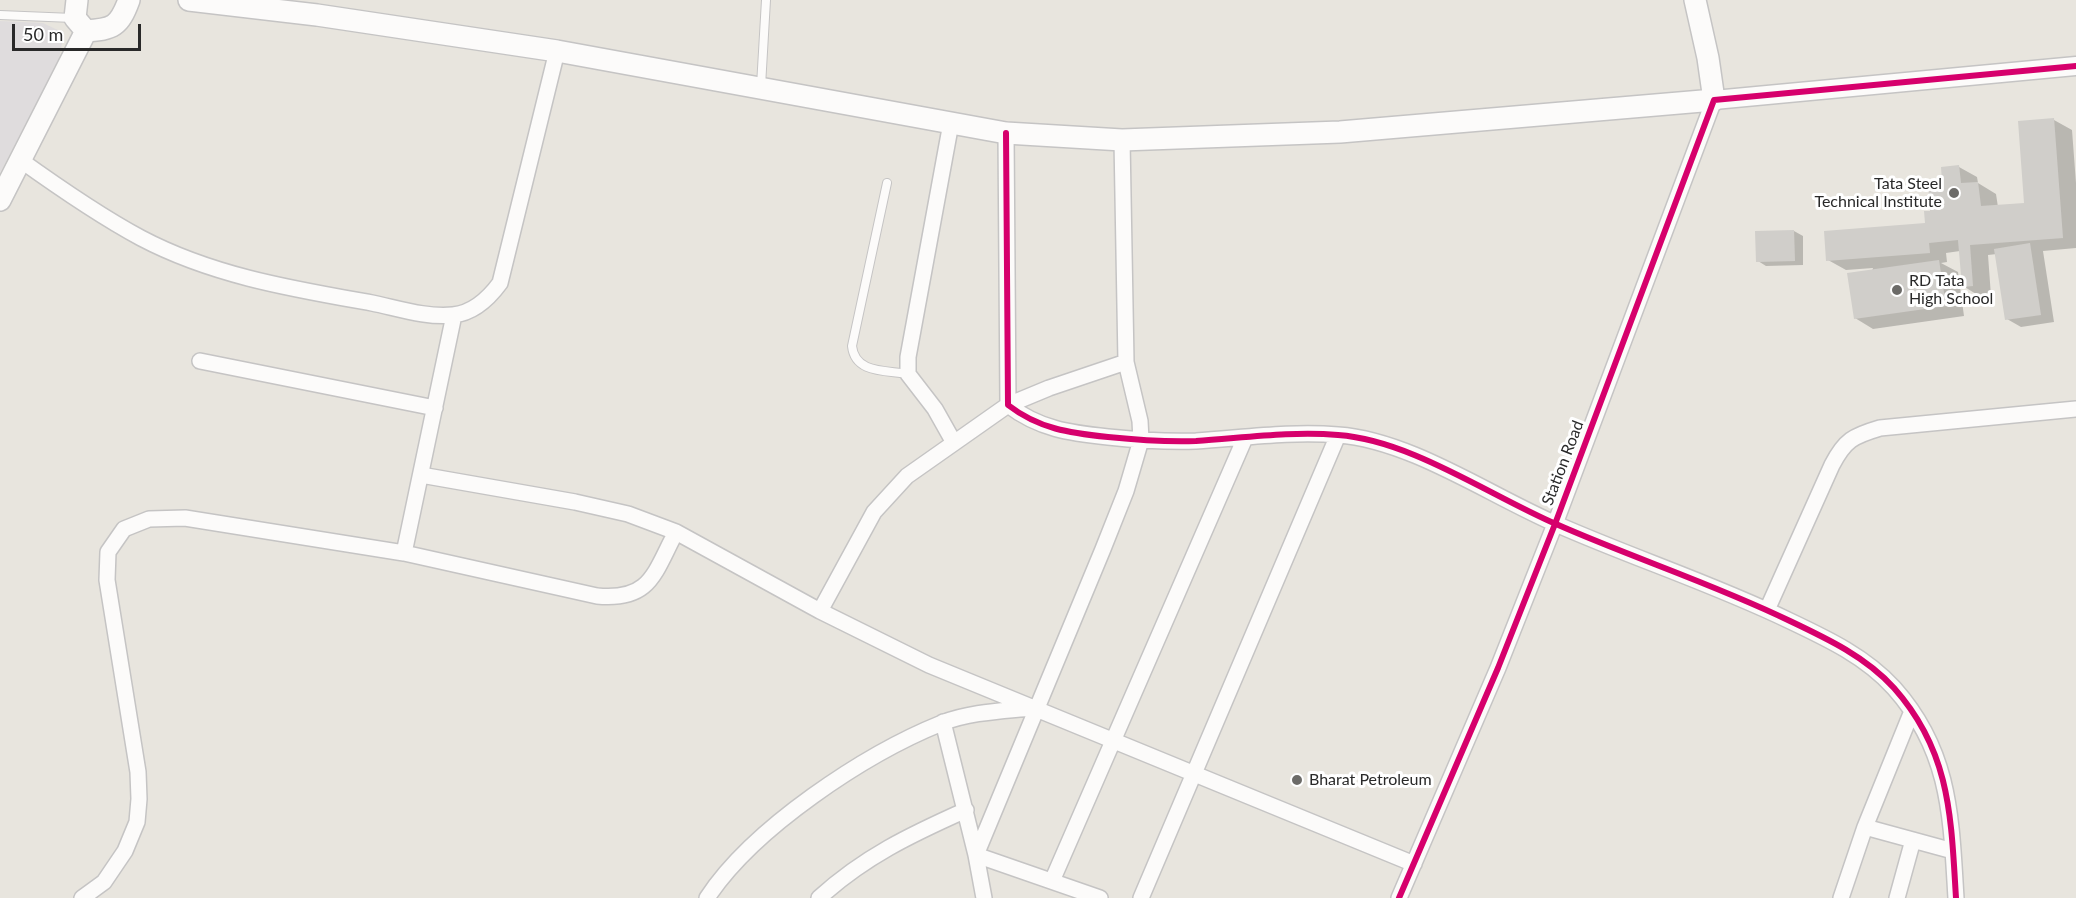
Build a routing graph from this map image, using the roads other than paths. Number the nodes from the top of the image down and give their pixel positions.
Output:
1 (129, 0) edge
2 (189, 0) edge
3 (766, 0) edge
4 (1695, 0) edge
5 (0, 15) edge
6 (79, 17) edge
7 (557, 51) junction
8 (2076, 66) edge
9 (760, 90) junction
10 (1714, 100) junction
11 (951, 123) junction
12 (1006, 133) junction
13 (1122, 140) junction
14 (19, 159) junction
15 (887, 183) dead end
16 (0, 200) edge
17 (454, 315) junction
18 (200, 361) dead end
19 (1126, 362) junction
20 (909, 374) junction
21 (1008, 405) junction
22 (435, 408) junction
23 (2076, 409) edge
24 (1338, 435) junction
25 (1245, 438) junction
26 (1141, 440) junction
27 (953, 441) junction
28 (421, 475) junction
29 (1555, 524) junction
30 (675, 532) junction
31 (404, 553) junction
32 (1767, 610) junction
33 (820, 611) junction
34 (1035, 707) junction
35 (1912, 711) junction
36 (943, 723) junction
37 (1113, 743) junction
38 (1193, 774) junction
39 (966, 810) junction
40 (1865, 827) junction
41 (1913, 840) junction
42 (1953, 851) junction
43 (976, 855) junction
44 (1414, 864) junction
45 (1052, 881) junction
46 (82, 898) edge
47 (707, 898) edge
48 (819, 898) edge
49 (983, 898) edge
50 (1100, 898) edge
51 (1141, 898) edge
52 (1399, 898) edge
53 (1841, 898) edge
54 (1898, 898) edge
55 (1956, 898) edge

1 - 6 main road
2 - 7 main road
3 - 9 lane
4 - 10 main road
5 - 6 lane
6 - 14 main road
7 - 9 main road
7 - 17 street
8 - 10 street
9 - 11 main road
10 - 13 main road
10 - 29 street, Station Road
11 - 12 main road
11 - 20 street
12 - 13 main road
12 - 21 street
13 - 19 street
14 - 16 main road
14 - 17 street
15 - 20 lane
17 - 22 street
18 - 22 street
19 - 21 street
19 - 26 street
20 - 27 street
21 - 26 street
21 - 27 street
22 - 28 street
23 - 32 street
24 - 25 street
24 - 29 street
24 - 38 street
25 - 26 street
25 - 37 street
26 - 34 street
27 - 33 street
28 - 30 street
28 - 31 street
29 - 32 street
29 - 44 street, Station Road
30 - 31 street
30 - 33 street
31 - 46 street
32 - 35 street
33 - 34 street
34 - 36 street
34 - 37 street
34 - 43 street
35 - 40 street
35 - 42 street
36 - 39 street
36 - 47 street
37 - 38 street
37 - 45 street
38 - 44 street
38 - 51 street
39 - 43 street
39 - 48 street
40 - 41 street
40 - 53 street
41 - 42 street
41 - 54 street
42 - 55 street
43 - 45 street
43 - 49 street
44 - 52 street, Station Road
45 - 50 street

